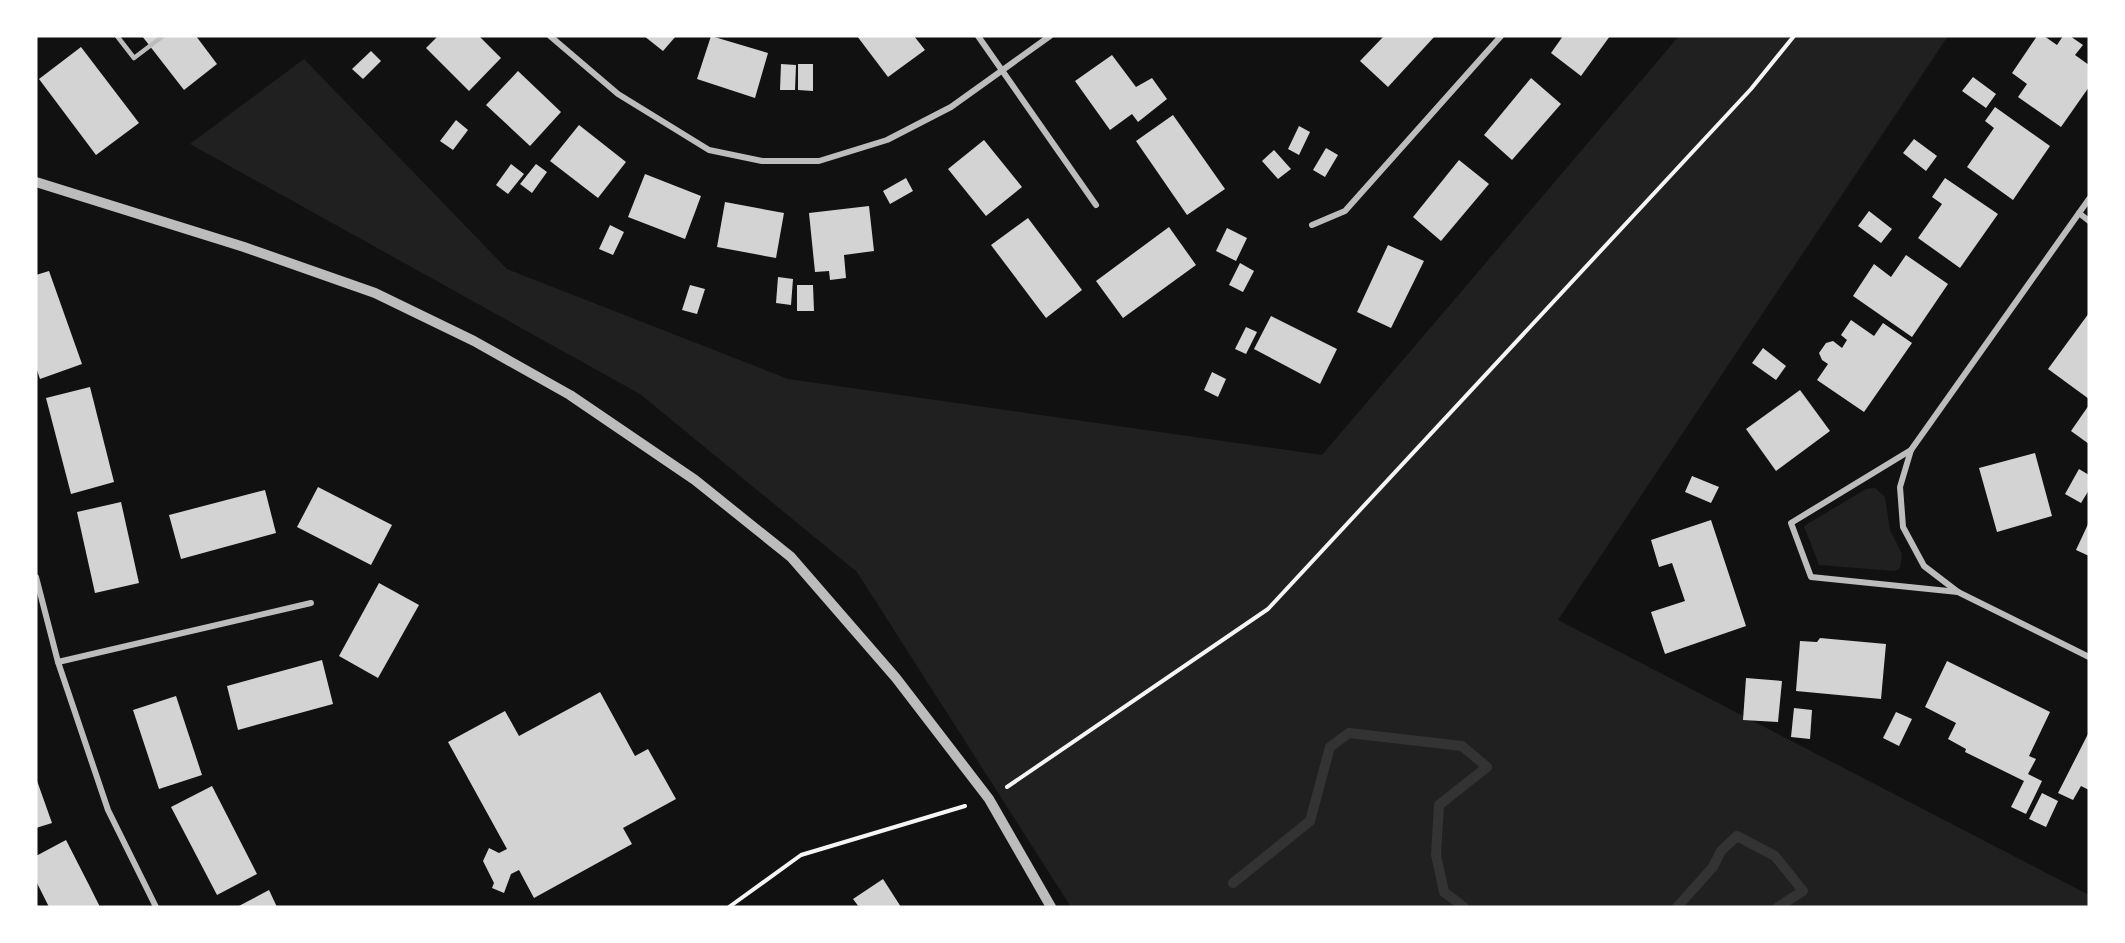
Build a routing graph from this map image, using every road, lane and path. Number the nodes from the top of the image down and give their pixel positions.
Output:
1 (117, 36) edge
2 (163, 36) edge
3 (550, 36) edge
4 (978, 36) edge
5 (1050, 36) edge
6 (1501, 36) edge
7 (1794, 36) edge
8 (1002, 71) junction
9 (36, 182) edge
10 (2089, 199) edge
11 (1096, 205) dead end
12 (2079, 213) junction
13 (2089, 221) edge
14 (1312, 225) dead end
15 (1911, 450) junction
16 (36, 577) edge
17 (1958, 592) junction
18 (311, 603) dead end
19 (2089, 657) edge
20 (58, 662) junction
21 (989, 799) junction
22 (156, 907) edge
23 (729, 907) edge
24 (1051, 907) edge

1 - 2 lane
3 - 8 street
4 - 8 street
5 - 8 street
6 - 14 street
7 - 21 path
8 - 11 street
9 - 21 street
10 - 12 street
12 - 13 street
12 - 15 street
15 - 17 street
15 - 17 street
16 - 20 street
17 - 19 street
18 - 20 street
20 - 22 street
21 - 23 path
21 - 24 street

